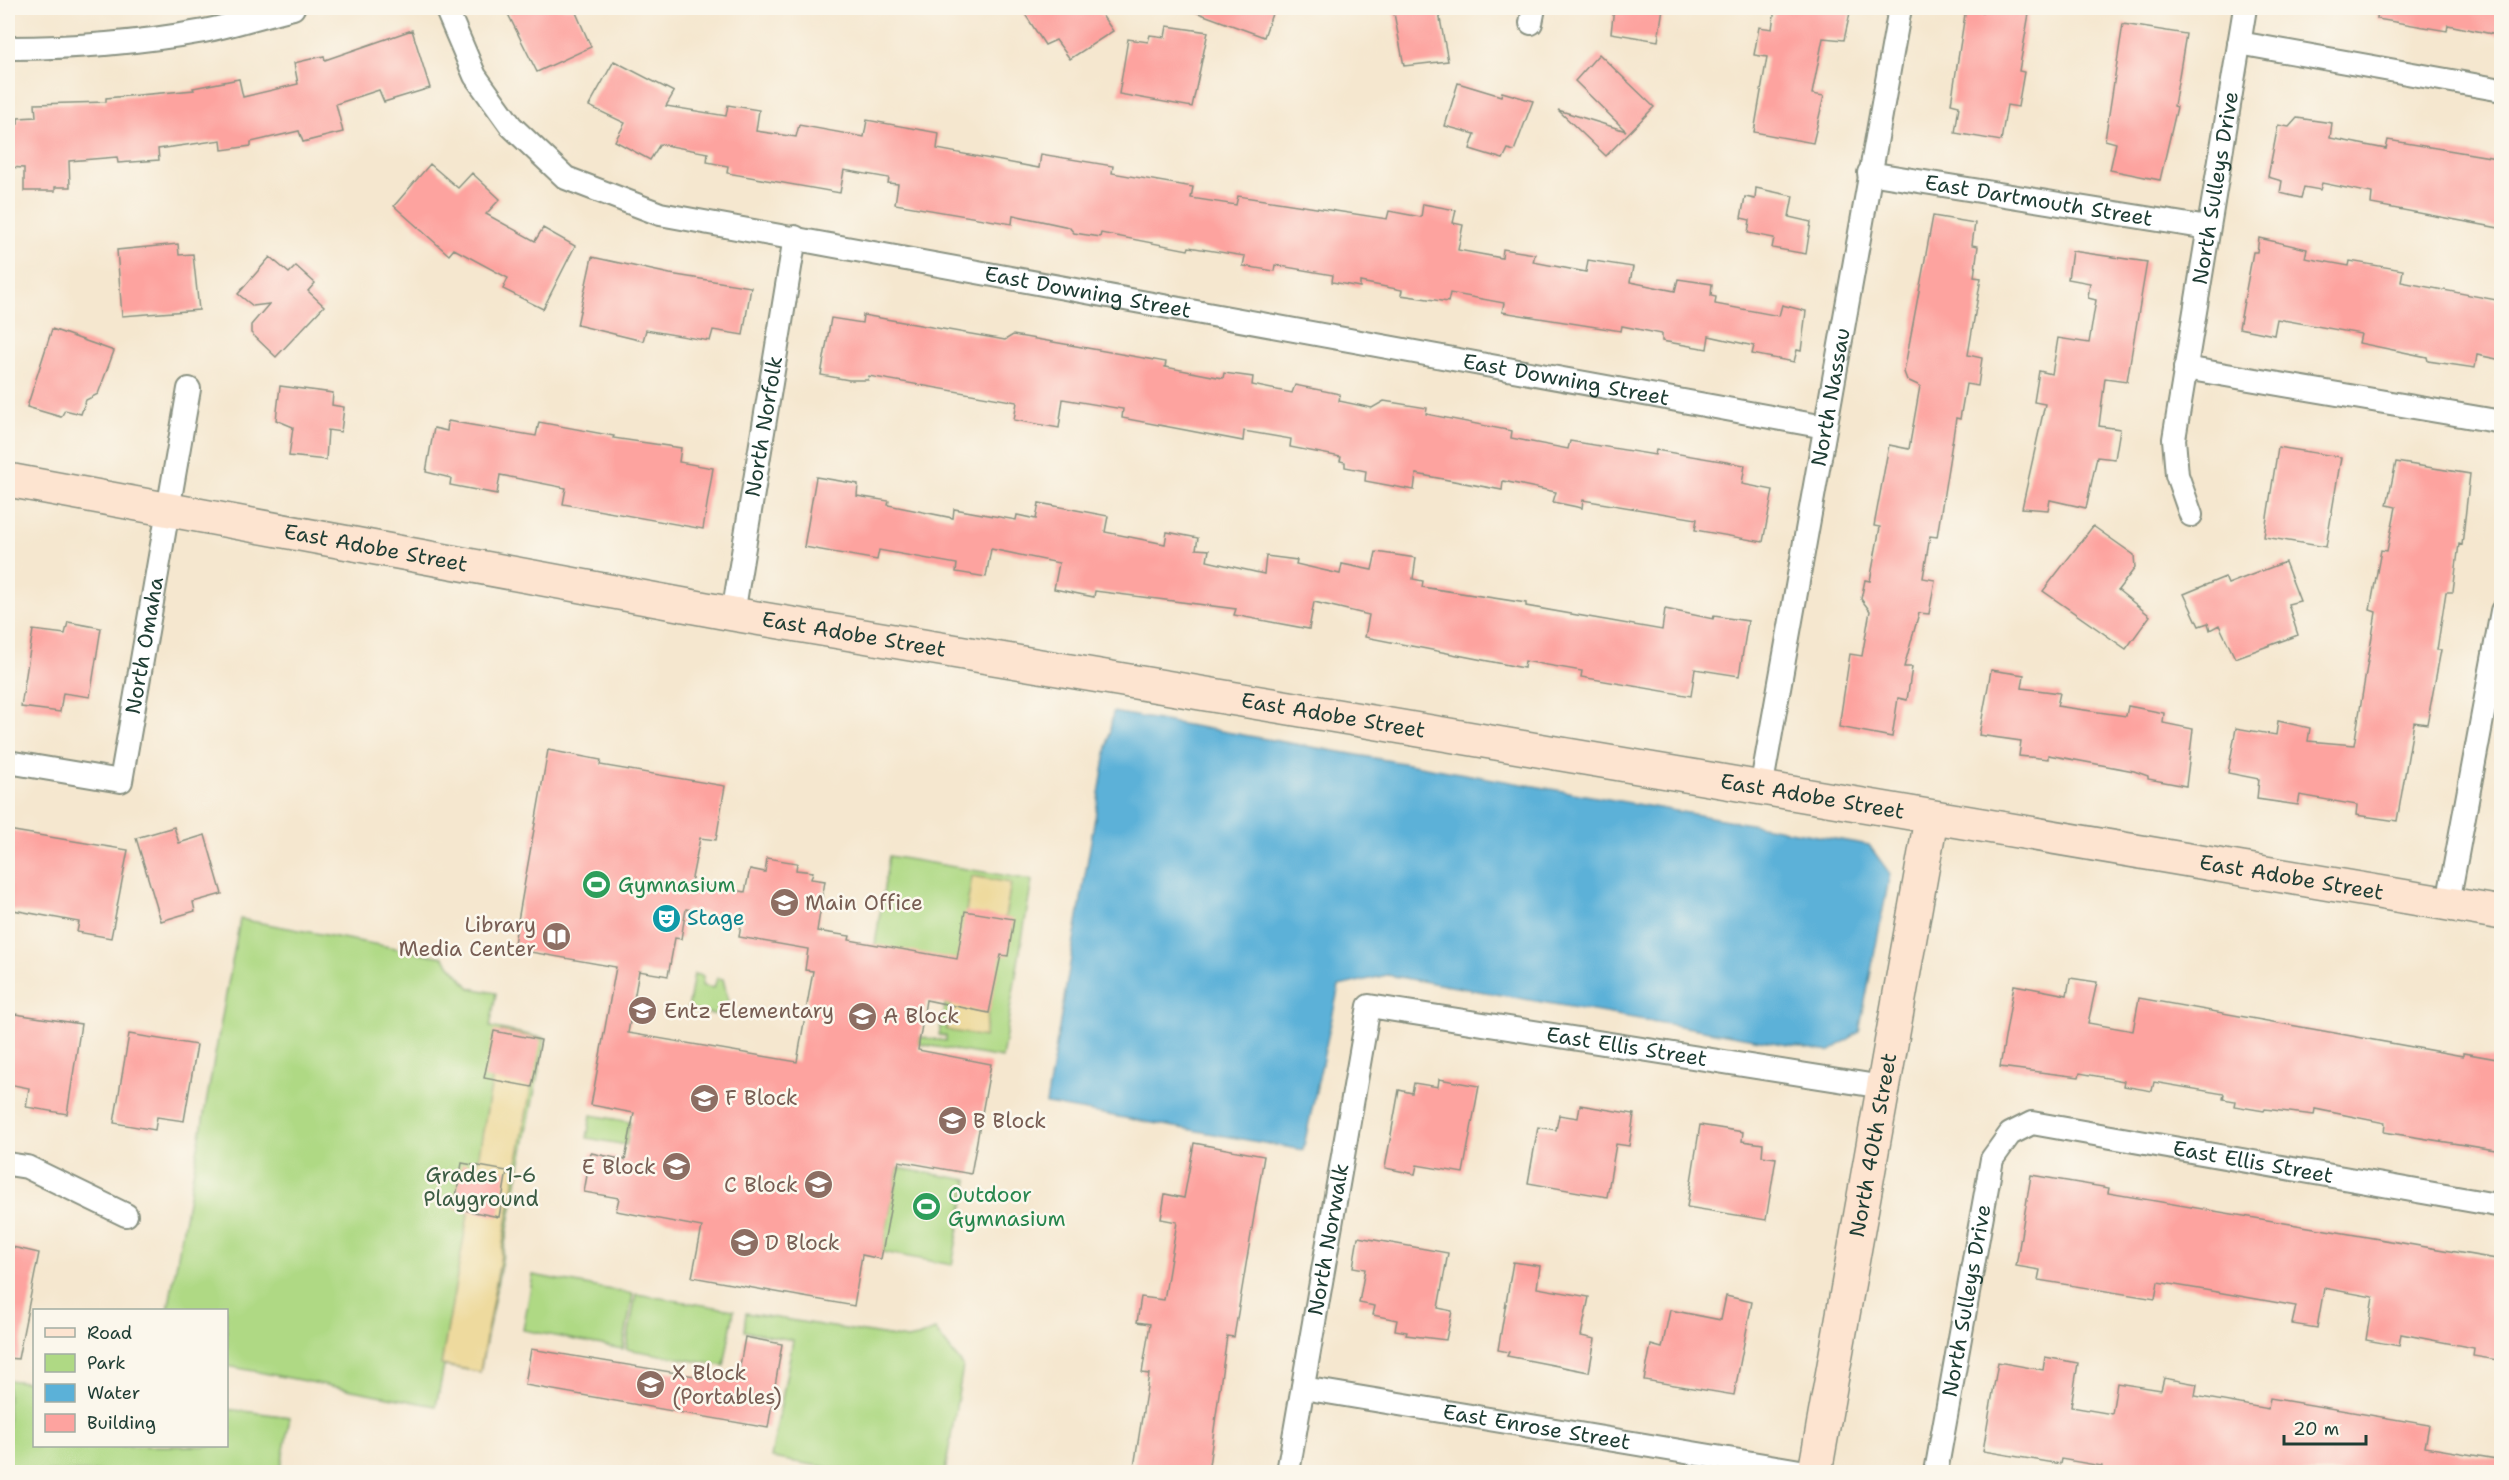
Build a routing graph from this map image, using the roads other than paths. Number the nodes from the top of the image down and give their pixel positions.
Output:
1 (293, 8) edge
2 (446, 8) edge
3 (1900, 8) edge
4 (2245, 8) edge
5 (2239, 43) junction
6 (8, 48) edge
7 (2502, 90) edge
8 (1869, 173) junction
9 (2208, 228) junction
10 (795, 237) junction
11 (2185, 368) junction
12 (189, 389) dead end
13 (2502, 422) edge
14 (1825, 427) junction
15 (8, 480) edge
16 (167, 508) junction
17 (2190, 515) dead end
18 (2502, 611) edge
19 (733, 614) junction
20 (8, 762) edge
21 (1761, 789) junction
22 (1931, 819) junction
23 (2448, 903) junction
24 (2502, 913) edge
25 (1369, 1006) joint
26 (1883, 1087) junction
27 (2010, 1134) joint
28 (8, 1164) edge
29 (2502, 1206) edge
30 (126, 1215) dead end
31 (1303, 1388) junction
32 (1288, 1473) edge
33 (1806, 1473) edge
34 (1815, 1473) edge
35 (1936, 1473) edge

1 - 6 street
2 - 10 street, East Downing Street
3 - 8 street, North Nassau
4 - 5 street, North Sulleys Drive
5 - 7 street
5 - 9 street, North Sulleys Drive
8 - 9 street, East Dartmouth Street
8 - 14 street, North Nassau
9 - 11 street, North Sulleys Drive
10 - 14 street, East Downing Street
10 - 19 street, North Norfolk
11 - 13 street
11 - 17 street, North Sulleys Drive
12 - 16 street
14 - 21 street, North Nassau
15 - 16 street, East Adobe Street
16 - 19 street, East Adobe Street
16 - 20 street, North Omaha
18 - 23 street
19 - 21 street, East Adobe Street
21 - 22 street, East Adobe Street
22 - 23 street, East Adobe Street
22 - 26 street, North 40th Street
23 - 24 street, East Adobe Street
25 - 26 street, East Ellis Street
25 - 31 street, North Norwalk
26 - 34 street, North 40th Street
27 - 29 street, East Ellis Street
27 - 35 street, North Sulleys Drive
28 - 30 street
31 - 32 street, North Norwalk
31 - 33 street, East Enrose Street

